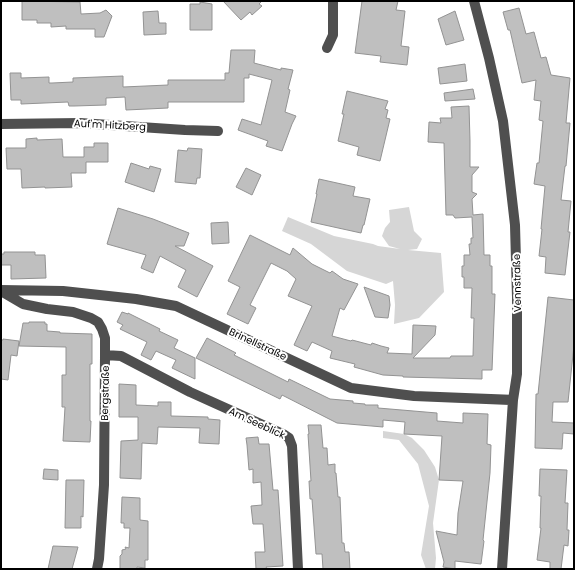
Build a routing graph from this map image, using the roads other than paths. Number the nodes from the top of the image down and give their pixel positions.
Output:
1 (333, 1) edge
2 (474, 1) edge
3 (327, 48) dead end
4 (1, 124) edge
5 (218, 131) dead end
6 (1, 290) edge
7 (105, 355) junction
8 (513, 400) junction
9 (97, 569) edge
10 (298, 569) edge
11 (502, 569) edge

1 - 3 street
2 - 8 street, Vennstraße
4 - 5 street, Auf'm Hitzberg
6 - 7 street, Bergstraße
6 - 8 street, Brinellstraße
7 - 9 street, Bergstraße
7 - 10 street, Am Seeblick
8 - 11 street, Vennstraße

